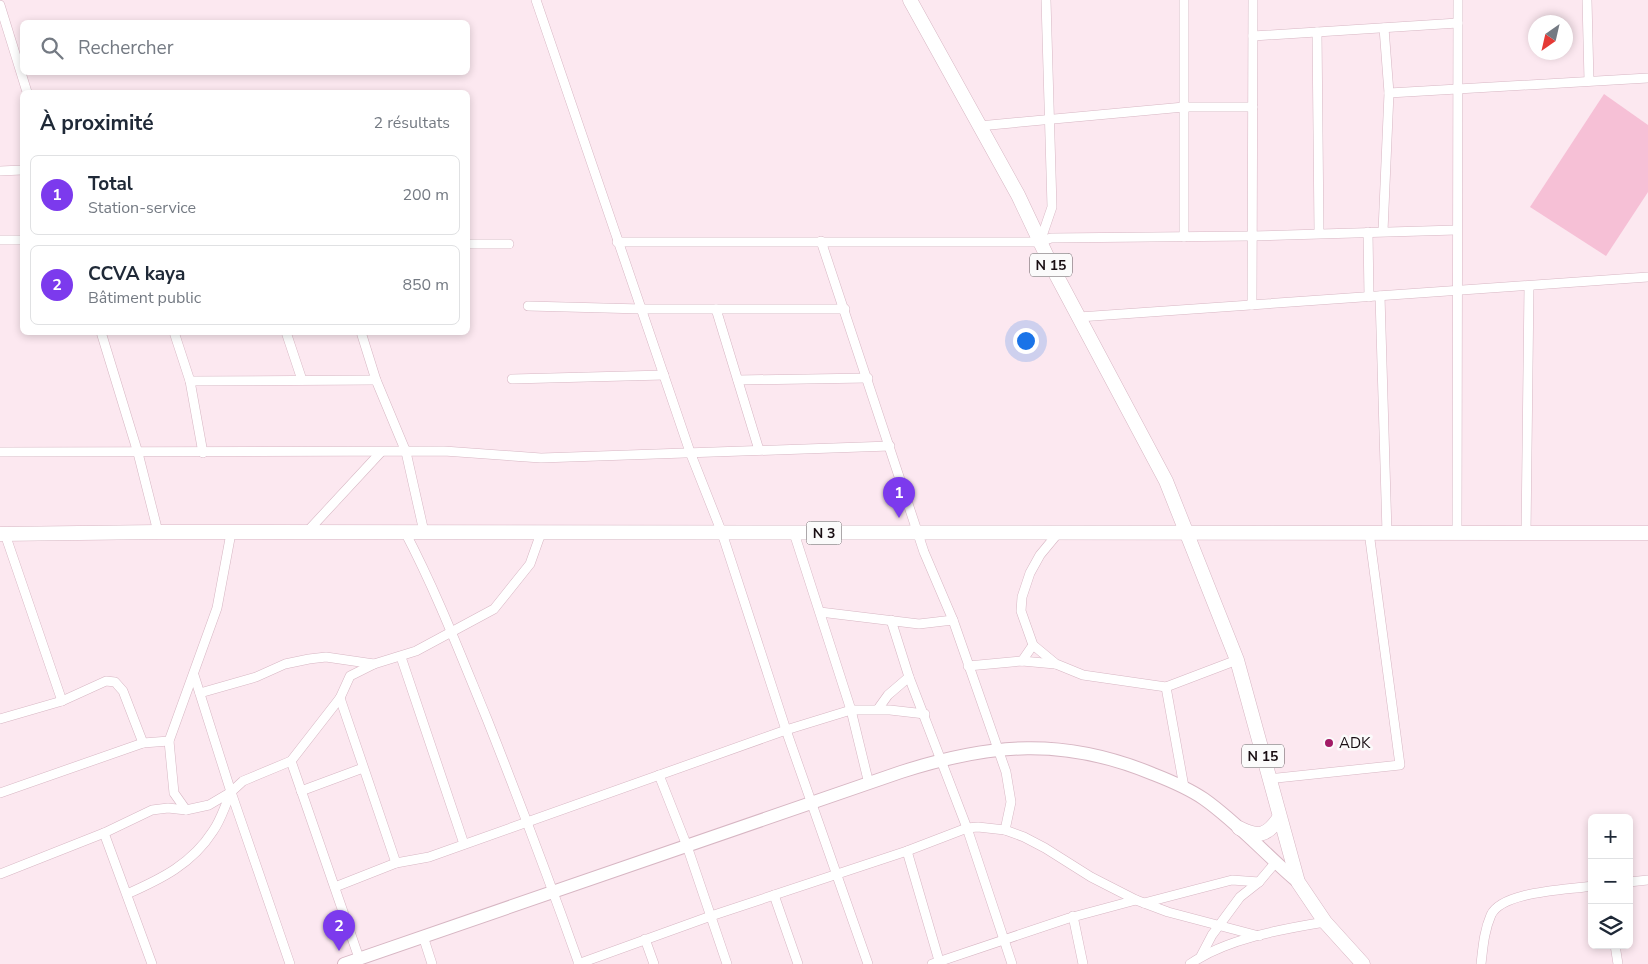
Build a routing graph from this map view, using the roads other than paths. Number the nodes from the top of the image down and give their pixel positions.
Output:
1 (536, 0) edge
2 (910, 0) edge
3 (1046, 0) edge
4 (1184, 0) edge
5 (1253, 0) edge
6 (1458, 0) edge
7 (1587, 0) edge
8 (0, 5) edge
9 (1458, 24) junction
10 (1384, 28) junction
11 (1317, 32) junction
12 (1253, 36) junction
13 (20, 69) edge
14 (22, 75) edge
15 (1648, 78) edge
16 (1589, 81) junction
17 (1458, 88) junction
18 (26, 90) edge
19 (1389, 93) junction
20 (1184, 107) junction
21 (1253, 107) junction
22 (1050, 120) junction
23 (978, 126) junction
24 (20, 170) edge
25 (0, 171) edge
26 (1456, 230) junction
27 (1368, 232) junction
28 (1383, 232) junction
29 (1319, 233) junction
30 (1252, 236) junction
31 (1184, 237) junction
32 (0, 240) edge
33 (20, 240) edge
34 (820, 241) junction
35 (617, 242) junction
36 (1040, 242) junction
37 (470, 244) edge
38 (510, 244) dead end
39 (1648, 277) edge
40 (1529, 286) junction
41 (1456, 291) junction
42 (1380, 296) junction
43 (1369, 297) junction
44 (1252, 305) junction
45 (528, 306) dead end
46 (642, 309) junction
47 (716, 309) junction
48 (845, 309) junction
49 (1079, 317) junction
50 (102, 335) edge
51 (175, 335) edge
52 (287, 335) edge
53 (362, 335) edge
54 (664, 375) junction
55 (868, 378) junction
56 (512, 379) dead end
57 (302, 380) junction
58 (376, 380) junction
59 (738, 380) junction
60 (190, 381) junction
61 (890, 446) junction
62 (759, 450) junction
63 (0, 452) edge
64 (381, 452) junction
65 (406, 452) junction
66 (690, 452) junction
67 (138, 453) junction
68 (203, 453) junction
69 (158, 532) junction
70 (231, 532) junction
71 (405, 532) junction
72 (424, 532) junction
73 (919, 532) junction
74 (1058, 532) junction
75 (1369, 532) junction
76 (305, 533) junction
77 (541, 533) junction
78 (722, 533) junction
79 (794, 533) junction
80 (1187, 533) junction
81 (1387, 533) junction
82 (1648, 533) edge
83 (3, 534) edge
84 (1457, 534) junction
85 (1526, 534) junction
86 (820, 612) junction
87 (891, 620) junction
88 (953, 620) junction
89 (452, 633) junction
90 (1033, 645) junction
91 (401, 657) junction
92 (1237, 660) junction
93 (1022, 661) junction
94 (374, 664) junction
95 (1056, 664) junction
96 (968, 666) junction
97 (194, 676) junction
98 (909, 677) junction
99 (1166, 687) junction
100 (200, 694) junction
101 (340, 698) junction
102 (62, 701) junction
103 (878, 709) junction
104 (850, 710) junction
105 (925, 714) junction
106 (0, 719) edge
107 (786, 730) junction
108 (169, 741) junction
109 (143, 743) junction
110 (998, 749) junction
111 (942, 759) junction
112 (291, 761) junction
113 (363, 768) junction
114 (659, 776) junction
115 (1268, 779) junction
116 (869, 784) junction
117 (1184, 787) junction
118 (301, 791) junction
119 (0, 792) edge
120 (231, 792) junction
121 (811, 804) junction
122 (186, 810) junction
123 (1279, 818) junction
124 (528, 823) junction
125 (967, 828) junction
126 (1239, 828) junction
127 (1005, 830) junction
128 (104, 833) junction
129 (464, 844) junction
130 (687, 846) junction
131 (907, 851) junction
132 (396, 863) junction
133 (1276, 863) junction
134 (837, 873) junction
135 (0, 874) edge
136 (1648, 880) edge
137 (1259, 882) junction
138 (1298, 882) junction
139 (1633, 882) edge
140 (335, 887) junction
141 (1588, 887) edge
142 (554, 891) junction
143 (127, 894) junction
144 (774, 894) junction
145 (1140, 901) junction
146 (711, 916) junction
147 (1073, 916) junction
148 (1325, 922) junction
149 (1219, 925) junction
150 (423, 936) junction
151 (1260, 936) junction
152 (645, 939) junction
153 (1002, 940) junction
154 (1616, 949) edge
155 (1201, 956) junction
156 (360, 958) junction
157 (937, 963) edge
158 (152, 964) edge
159 (290, 964) edge
160 (344, 964) edge
161 (432, 964) edge
162 (579, 964) edge
163 (654, 964) edge
164 (727, 964) edge
165 (798, 964) edge
166 (868, 964) edge
167 (1012, 964) edge
168 (1083, 964) edge
169 (1190, 964) edge
170 (1363, 964) edge
171 (1481, 964) edge
172 (1618, 964) edge

1 - 35 street
2 - 23 main road, N 15
3 - 22 street
4 - 20 street
5 - 12 street
6 - 9 street
7 - 16 street
8 - 13 street
9 - 10 street
9 - 17 street
10 - 11 street
10 - 19 street
11 - 12 street
11 - 29 street
12 - 21 street
14 - 18 street
15 - 16 street
16 - 17 street
17 - 19 street
17 - 26 street
19 - 28 street
20 - 21 street
20 - 22 street
20 - 31 street
21 - 30 street
22 - 23 street
22 - 36 street
23 - 36 main road, N 15
24 - 25 street
26 - 28 street
26 - 41 street
27 - 28 street
27 - 29 street
27 - 43 street
29 - 30 street
30 - 31 street
30 - 44 street
31 - 36 street
32 - 33 street
34 - 35 street
34 - 36 street
34 - 48 street
35 - 46 street
36 - 49 main road, N 15
37 - 38 street
39 - 40 street
40 - 41 street
40 - 85 street
41 - 42 street
41 - 84 street
42 - 43 street
42 - 81 street
43 - 44 street
44 - 49 street
45 - 46 street
46 - 47 street
46 - 54 street
47 - 48 street
47 - 59 street
48 - 55 street
49 - 80 main road, N 15
50 - 67 street
51 - 60 street
52 - 57 street
53 - 58 street
54 - 56 street
54 - 66 street
55 - 59 street
55 - 61 street
57 - 58 street
57 - 60 street
58 - 65 street
59 - 62 street
60 - 68 street
61 - 62 street
61 - 73 street
62 - 66 street
63 - 67 street
64 - 65 street
64 - 68 street
64 - 76 street
65 - 66 street
65 - 72 street
66 - 78 street
67 - 68 street
67 - 69 street
69 - 70 main road, N 3
69 - 83 main road, N 3
70 - 76 main road, N 3
70 - 97 street
71 - 72 main road, N 3
71 - 76 main road, N 3
71 - 89 street
72 - 77 main road, N 3
73 - 74 main road, N 3
73 - 79 main road, N 3
73 - 88 street
74 - 80 main road, N 3
74 - 90 street
75 - 80 main road, N 3
75 - 81 main road, N 3
75 - 115 street
77 - 78 main road, N 3
77 - 89 street
78 - 79 main road, N 3
78 - 107 street
79 - 86 street
80 - 92 main road, N 15
81 - 84 main road, N 3
82 - 85 main road, N 3
83 - 102 street
84 - 85 main road, N 3
86 - 87 street
86 - 104 street
87 - 88 street
87 - 98 street
88 - 96 street
89 - 91 street
89 - 124 street
90 - 93 street
90 - 95 street
91 - 94 street
91 - 129 street
92 - 99 street
92 - 115 main road, N 15
93 - 95 street
93 - 96 street
94 - 100 street
94 - 101 street
95 - 99 street
96 - 110 street
97 - 100 street
97 - 108 street
98 - 103 street
98 - 105 street
99 - 117 street
100 - 120 street
101 - 112 street
101 - 113 street
102 - 106 street
102 - 109 street
103 - 104 street
103 - 105 street
104 - 107 street
104 - 116 street
105 - 111 street
107 - 114 street
107 - 121 street
108 - 109 street
108 - 122 street
109 - 119 street
110 - 111 main road
110 - 117 main road
110 - 127 street
111 - 116 main road
111 - 125 street
112 - 118 street
112 - 120 street
113 - 118 street
113 - 132 street
114 - 124 street
114 - 130 street
115 - 123 main road, N 15
116 - 121 main road
117 - 126 main road
118 - 140 street
120 - 122 street
120 - 143 street
120 - 159 street
121 - 130 main road
121 - 134 street
122 - 128 street
123 - 126 main road
123 - 138 main road, N 15
124 - 129 street
124 - 142 street
125 - 127 street
125 - 131 street
125 - 153 street
126 - 133 main road
127 - 145 street
128 - 135 street
128 - 143 street
129 - 132 street
130 - 142 main road
130 - 146 street
131 - 134 street
131 - 157 street
132 - 140 street
133 - 137 street
133 - 138 main road
134 - 144 street
134 - 166 street
136 - 139 street
137 - 145 street
137 - 149 street
138 - 148 main road, N 15
140 - 156 street
141 - 171 street
142 - 150 main road
142 - 162 street
143 - 158 street
144 - 146 street
144 - 165 street
145 - 147 street
145 - 149 street
146 - 152 street
146 - 164 street
147 - 153 street
147 - 168 street
148 - 151 street
148 - 170 main road, N 15
149 - 151 street
149 - 155 street
150 - 156 main road
150 - 161 street
151 - 155 street
152 - 162 street
152 - 163 street
153 - 157 street
153 - 167 street
154 - 172 street
155 - 169 street
156 - 160 main road

